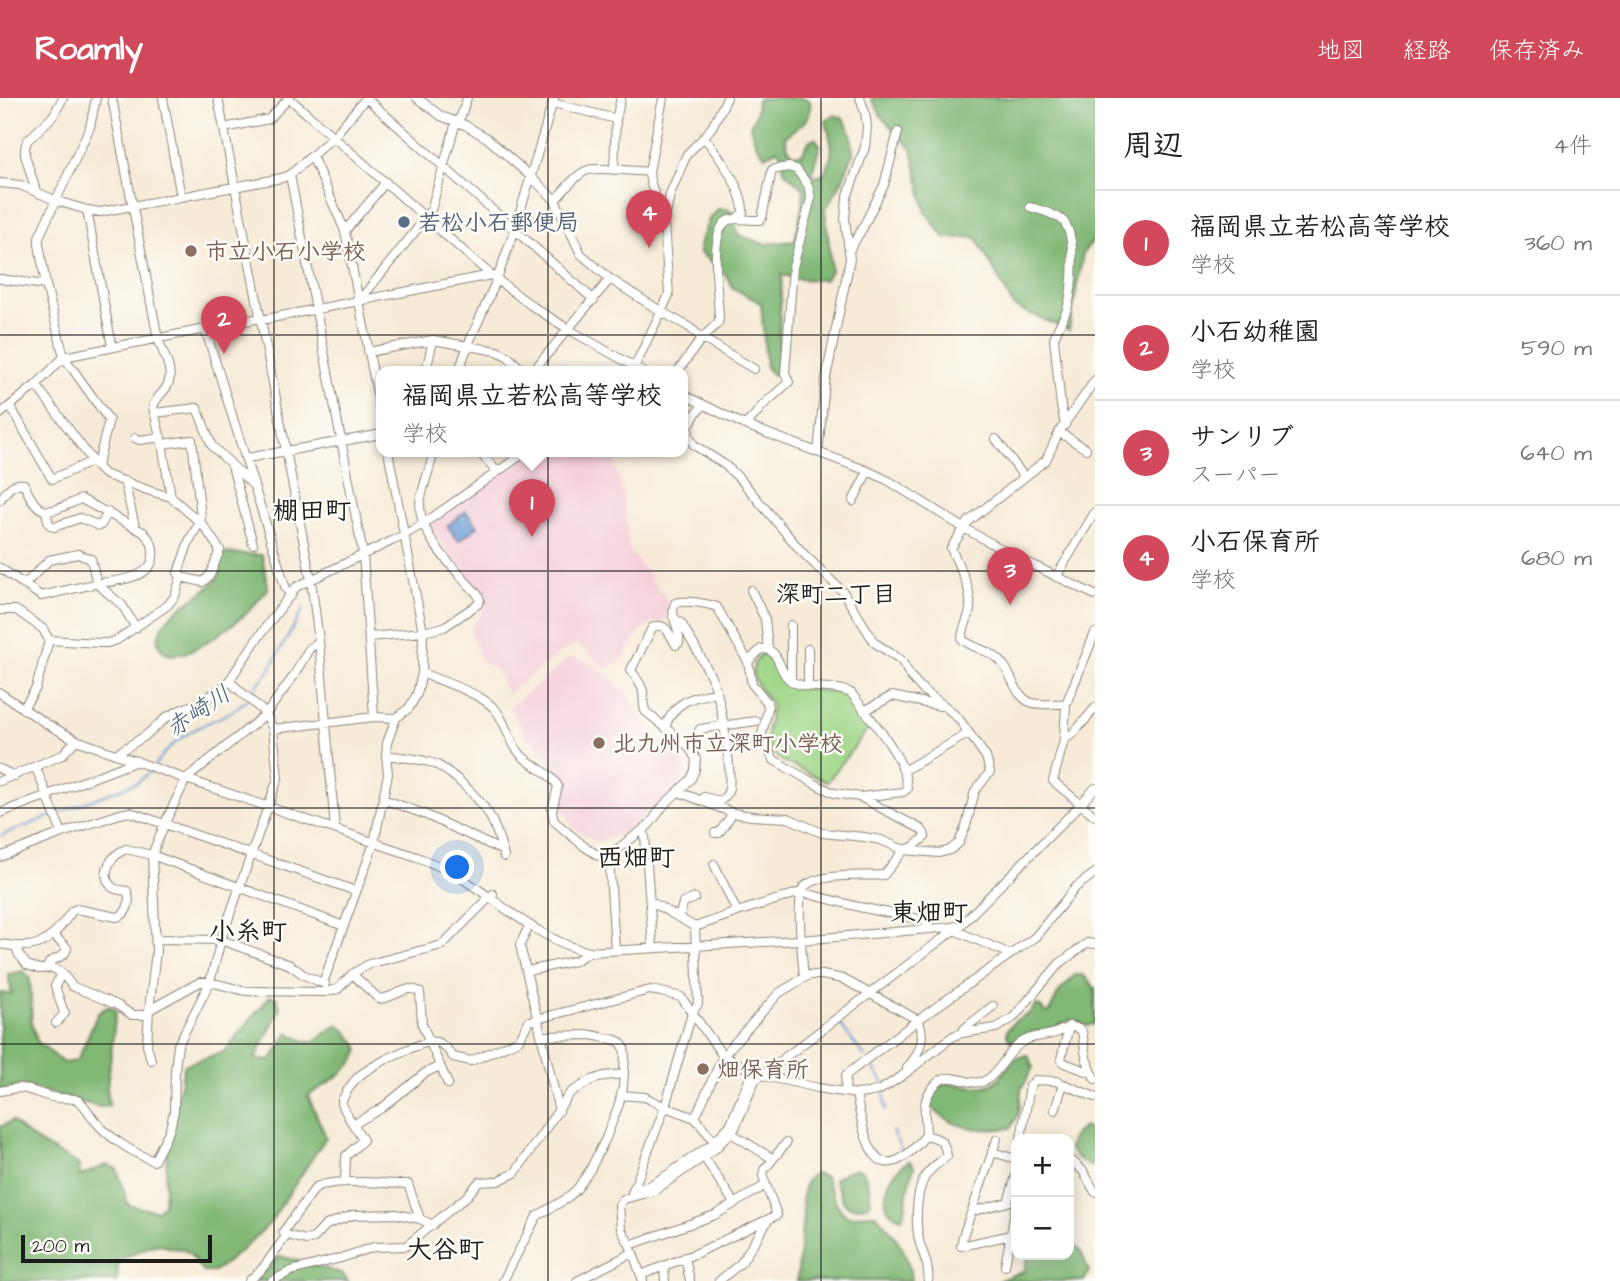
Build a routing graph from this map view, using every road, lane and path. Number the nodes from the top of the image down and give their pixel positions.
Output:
1 (63, 98) edge
2 (96, 98) edge
3 (113, 98) edge
4 (163, 98) edge
5 (218, 98) edge
6 (289, 98) edge
7 (366, 98) edge
8 (417, 98) edge
9 (467, 98) edge
10 (621, 98) edge
11 (663, 98) edge
12 (727, 98) edge
13 (860, 98) edge
14 (554, 101) edge
15 (616, 119) junction
16 (456, 122) junction
17 (223, 128) junction
18 (898, 132) dead end
19 (334, 135) junction
20 (704, 137) junction
21 (312, 156) junction
22 (445, 167) junction
23 (614, 170) junction
24 (649, 172) junction
25 (290, 175) junction
26 (530, 176) junction
27 (386, 182) junction
28 (0, 183) edge
29 (235, 186) junction
30 (36, 191) junction
31 (181, 197) junction
32 (555, 200) junction
33 (57, 201) junction
34 (132, 206) junction
35 (1031, 206) dead end
36 (87, 210) junction
37 (425, 217) junction
38 (737, 218) junction
39 (664, 223) junction
40 (515, 229) junction
41 (345, 232) junction
42 (850, 249) junction
43 (494, 277) junction
44 (0, 279) edge
45 (610, 279) junction
46 (46, 285) junction
47 (594, 300) junction
48 (359, 301) junction
49 (315, 310) junction
50 (662, 312) junction
51 (260, 319) junction
52 (205, 328) junction
53 (568, 329) junction
54 (702, 338) junction
55 (158, 339) junction
56 (433, 340) junction
57 (468, 345) junction
58 (112, 347) junction
59 (368, 352) junction
60 (64, 357) junction
61 (427, 366) edge
62 (461, 366) edge
63 (518, 366) edge
64 (537, 366) edge
65 (629, 366) edge
66 (638, 366) edge
67 (682, 366) edge
68 (754, 369) dead end
69 (1095, 380) edge
70 (36, 385) junction
71 (376, 390) edge
72 (1092, 391) edge
73 (688, 397) edge
74 (704, 405) junction
75 (10, 406) junction
76 (154, 413) junction
77 (0, 414) edge
78 (745, 425) junction
79 (1062, 428) junction
80 (376, 434) edge
81 (135, 438) dead end
82 (996, 439) dead end
83 (162, 440) junction
84 (341, 441) junction
85 (1086, 449) dead end
86 (287, 452) junction
87 (818, 452) junction
88 (389, 457) edge
89 (432, 457) edge
90 (484, 457) edge
91 (518, 457) edge
92 (247, 458) junction
93 (231, 463) junction
94 (95, 464) junction
95 (498, 471) junction
96 (868, 471) junction
97 (1024, 477) junction
98 (124, 481) junction
99 (256, 487) junction
100 (171, 497) junction
101 (0, 500) edge
102 (853, 501) dead end
103 (46, 512) junction
104 (108, 512) junction
105 (1095, 513) edge
106 (200, 522) junction
107 (423, 524) junction
108 (135, 526) junction
109 (964, 528) junction
110 (404, 535) junction
111 (253, 544) dead end
112 (363, 554) junction
113 (0, 568) edge
114 (1056, 577) junction
115 (181, 578) junction
116 (311, 579) junction
117 (97, 584) junction
118 (24, 585) junction
119 (751, 590) dead end
120 (1095, 595) edge
121 (291, 596) junction
122 (0, 611) edge
123 (673, 617) junction
124 (791, 625) dead end
125 (136, 628) junction
126 (423, 632) junction
127 (369, 637) junction
128 (49, 640) junction
129 (1094, 640) edge
130 (319, 641) junction
131 (768, 649) junction
132 (808, 649) dead end
133 (748, 662) junction
134 (422, 673) junction
135 (229, 681) junction
136 (790, 681) junction
137 (808, 685) junction
138 (0, 693) edge
139 (717, 693) junction
140 (1066, 704) junction
141 (946, 707) junction
142 (23, 709) junction
143 (1095, 709) edge
144 (864, 711) junction
145 (266, 714) junction
146 (374, 717) junction
147 (396, 718) junction
148 (756, 720) dead end
149 (325, 722) junction
150 (723, 725) junction
151 (665, 727) junction
152 (273, 729) junction
153 (969, 733) junction
154 (76, 740) junction
155 (1064, 740) junction
156 (689, 747) junction
157 (116, 754) junction
158 (386, 755) junction
159 (137, 761) junction
160 (36, 768) junction
161 (0, 769) edge
162 (903, 771) junction
163 (15, 776) junction
164 (186, 779) junction
165 (0, 781) edge
166 (1095, 788) edge
167 (679, 792) junction
168 (47, 796) junction
169 (691, 796) junction
170 (860, 797) junction
171 (383, 799) junction
172 (1081, 804) junction
173 (267, 807) junction
174 (733, 813) junction
175 (0, 814) edge
176 (1095, 816) edge
177 (165, 823) junction
178 (335, 829) junction
179 (643, 830) junction
180 (62, 833) junction
181 (715, 833) dead end
182 (374, 843) junction
183 (904, 850) junction
184 (251, 853) junction
185 (152, 855) junction
186 (0, 857) edge
187 (714, 864) dead end
188 (610, 872) dead end
189 (1095, 873) edge
190 (239, 887) junction
191 (356, 891) junction
192 (801, 892) junction
193 (491, 896) junction
194 (695, 898) dead end
195 (650, 901) junction
196 (737, 912) junction
197 (679, 918) junction
198 (344, 926) junction
199 (529, 926) junction
200 (695, 928) junction
201 (931, 929) junction
202 (953, 929) junction
203 (53, 934) junction
204 (156, 940) junction
205 (221, 940) junction
206 (800, 940) junction
207 (0, 944) edge
208 (1095, 944) edge
209 (695, 945) junction
210 (16, 947) junction
211 (653, 948) junction
212 (615, 950) junction
213 (589, 952) junction
214 (1010, 954) junction
215 (47, 968) junction
216 (527, 971) junction
217 (62, 973) junction
218 (352, 974) junction
219 (804, 978) junction
220 (210, 982) junction
221 (323, 983) junction
222 (338, 989) junction
223 (866, 992) junction
224 (993, 1006) dead end
225 (149, 1013) junction
226 (692, 1013) junction
227 (537, 1019) junction
228 (918, 1020) junction
229 (56, 1023) dead end
230 (1069, 1026) junction
231 (963, 1033) junction
232 (541, 1035) junction
233 (430, 1042) junction
234 (723, 1056) junction
235 (151, 1060) dead end
236 (440, 1066) junction
237 (758, 1073) junction
238 (625, 1074) junction
239 (902, 1076) junction
240 (1093, 1076) edge
241 (1063, 1083) junction
242 (448, 1084) dead end
243 (0, 1091) edge
244 (845, 1092) junction
245 (856, 1094) junction
246 (621, 1095) junction
247 (1095, 1097) edge
248 (665, 1107) junction
249 (1055, 1110) dead end
250 (559, 1111) junction
251 (695, 1118) junction
252 (354, 1124) junction
253 (732, 1133) junction
254 (1022, 1134) edge
255 (926, 1135) junction
256 (997, 1139) dead end
257 (714, 1141) junction
258 (786, 1143) dead end
259 (992, 1152) junction
260 (704, 1157) junction
261 (1011, 1158) edge
262 (774, 1159) junction
263 (1074, 1163) edge
264 (345, 1182) junction
265 (766, 1185) junction
266 (1011, 1192) edge
267 (1095, 1192) edge
268 (632, 1194) junction
269 (734, 1203) junction
270 (974, 1210) dead end
271 (770, 1218) junction
272 (420, 1219) junction
273 (433, 1225) junction
274 (287, 1235) junction
275 (1011, 1235) joint
276 (631, 1249) junction
277 (685, 1257) junction
278 (664, 1266) junction
279 (1005, 1266) dead end
280 (642, 1279) edge
281 (249, 1281) edge
282 (272, 1281) edge
283 (503, 1281) edge
284 (577, 1281) edge
285 (665, 1281) edge
286 (690, 1281) edge
287 (719, 1281) edge
288 (928, 1281) edge

1 - 30 street
2 - 33 street
3 - 34 street
4 - 31 street
5 - 17 street
6 - 17 street
6 - 19 street
7 - 19 street
7 - 22 street
8 - 16 street
9 - 16 street
10 - 15 street
11 - 24 street
12 - 20 street
13 - 42 street
14 - 15 street
14 - 26 street
15 - 23 street
16 - 22 street
16 - 26 street
17 - 29 street
18 - 42 street
19 - 21 street
19 - 27 street
20 - 38 street
20 - 39 street
21 - 25 street
21 - 41 street
22 - 37 street
22 - 40 street
23 - 24 street
23 - 32 street
24 - 39 street
25 - 29 street
25 - 49 street
26 - 32 street
26 - 40 street
27 - 37 street
27 - 41 street
28 - 30 street
29 - 31 street
29 - 51 street
30 - 33 street
31 - 34 street
32 - 45 street
33 - 36 street
33 - 46 street
34 - 36 street
34 - 55 street
35 - 79 street
36 - 58 street
37 - 43 street
37 - 48 street
38 - 54 street
38 - 78 street
39 - 50 street
40 - 43 street
40 - 47 street
41 - 48 street
42 - 87 street
43 - 48 street
43 - 53 street
43 - 57 street
44 - 46 street
45 - 47 street
45 - 50 street
46 - 60 street
47 - 53 street
48 - 49 street
48 - 59 street
49 - 51 street
49 - 84 street
50 - 54 street
50 - 66 street
51 - 52 street
51 - 86 street
52 - 55 street
52 - 92 street
53 - 64 street
53 - 65 street
54 - 67 street
54 - 68 street
55 - 58 street
55 - 76 street
56 - 57 street
56 - 59 street
56 - 61 street
57 - 62 street
57 - 63 street
58 - 60 street
59 - 71 street
60 - 70 street
60 - 94 street
69 - 72 street
70 - 75 street
70 - 94 street
72 - 79 street
73 - 74 street
74 - 78 street
74 - 141 street
75 - 77 street
75 - 94 street
76 - 83 street
76 - 93 street
78 - 87 street
79 - 85 street
79 - 97 street
80 - 84 street
81 - 83 street
82 - 97 street
83 - 100 street
83 - 106 street
84 - 86 street
84 - 112 street
86 - 92 street
86 - 116 street
87 - 96 street
88 - 110 street
89 - 107 street
90 - 95 street
91 - 95 street
92 - 99 street
93 - 99 street
93 - 111 street
94 - 98 street
95 - 107 street
96 - 102 street
96 - 109 street
97 - 109 street
98 - 100 street
98 - 108 street
99 - 121 street
100 - 106 street
101 - 103 street
103 - 104 street
103 - 104 street
104 - 108 street
105 - 114 street
106 - 115 street
106 - 115 street
107 - 110 street
107 - 126 street
108 - 117 street
109 - 114 street
109 - 140 street
110 - 112 street
110 - 126 street
112 - 116 street
112 - 127 street
113 - 118 street
114 - 120 street
115 - 125 street
116 - 121 street
116 - 130 street
117 - 118 street
117 - 118 street
117 - 125 street
119 - 131 street
121 - 135 street
122 - 128 street
123 - 133 street
123 - 139 street
123 - 151 street
124 - 136 street
125 - 128 street
126 - 127 street
126 - 134 street
127 - 146 street
128 - 142 street
129 - 140 street
130 - 145 street
130 - 149 street
131 - 133 street
131 - 136 street
132 - 137 street
133 - 170 street
134 - 147 street
134 - 179 street
135 - 145 street
135 - 157 street
136 - 137 street
137 - 144 street
138 - 142 street
139 - 150 street
139 - 151 street
140 - 155 street
141 - 144 street
141 - 153 street
142 - 154 street
143 - 155 street
144 - 162 street
145 - 152 street
145 - 164 street
146 - 147 street
146 - 149 street
147 - 158 street
148 - 150 street
149 - 152 street
149 - 178 street
150 - 156 street
150 - 169 street
151 - 156 street
152 - 173 street
153 - 162 street
153 - 183 street
154 - 157 street
154 - 160 street
155 - 172 street
156 - 167 street
157 - 159 street
158 - 171 street
158 - 171 street
159 - 164 street
159 - 168 street
160 - 163 street
160 - 168 street
161 - 163 street
162 - 170 street
163 - 165 street
164 - 173 street
164 - 177 street
166 - 172 street
167 - 169 street
167 - 179 street
168 - 175 street
168 - 180 street
169 - 174 street
170 - 183 street
171 - 182 street
172 - 176 street
172 - 202 street
173 - 178 street
173 - 184 street
174 - 181 street
174 - 183 street
177 - 180 street
177 - 184 street
177 - 185 street
178 - 182 street
179 - 195 street
180 - 186 street
182 - 191 street
182 - 193 street
183 - 192 street
184 - 190 street
184 - 191 street
185 - 190 street
185 - 203 street
185 - 204 street
187 - 196 street
188 - 212 street
189 - 214 street
190 - 198 street
190 - 205 street
191 - 198 street
192 - 196 street
192 - 201 street
192 - 206 street
193 - 199 street
193 - 218 street
194 - 197 street
195 - 197 street
195 - 211 street
196 - 200 street
197 - 200 street
198 - 221 street
199 - 213 street
199 - 216 street
200 - 209 street
201 - 202 street
201 - 206 street
202 - 214 street
202 - 223 street
203 - 210 street
203 - 215 street
204 - 205 street
204 - 225 street
205 - 220 street
205 - 221 street
206 - 209 street
206 - 219 street
207 - 210 street
208 - 231 street
209 - 211 street
209 - 226 street
210 - 215 street
211 - 212 street
212 - 213 street
213 - 216 street
214 - 228 street
215 - 217 street
216 - 227 street
217 - 225 street
217 - 229 street
218 - 222 street
218 - 233 street
219 - 223 street
219 - 234 street
220 - 222 street
220 - 225 street
220 - 243 street
221 - 222 street
223 - 228 street
223 - 237 street
224 - 231 street
225 - 235 street
226 - 227 street
226 - 234 street
226 - 248 street
227 - 232 street
227 - 233 street
228 - 239 street
228 - 244 street
230 - 240 street
230 - 240 street
230 - 255 street
231 - 239 street
232 - 238 street
232 - 250 street
233 - 236 street
233 - 252 street
234 - 237 street
234 - 251 street
236 - 242 street
236 - 252 street
237 - 244 street
237 - 253 street
237 - 257 street
238 - 246 street
238 - 250 street
239 - 245 street
241 - 247 street
241 - 249 street
241 - 254 street
244 - 245 street
245 - 255 street
246 - 248 street
246 - 283 street
248 - 251 street
248 - 268 street
250 - 273 street
251 - 257 street
252 - 264 street
253 - 260 street
253 - 262 street
255 - 288 street
256 - 259 street
257 - 268 street
258 - 262 street
259 - 261 street
259 - 275 street
260 - 268 street
260 - 269 street
262 - 265 street
263 - 267 street
264 - 272 street
264 - 274 street
265 - 269 street
265 - 271 street
266 - 270 street
268 - 276 street
269 - 276 street
271 - 277 street
271 - 287 street
272 - 273 street
272 - 274 street
273 - 282 street
274 - 281 street
275 - 279 street
276 - 280 street
276 - 284 street
277 - 278 street
277 - 286 street
278 - 280 street
278 - 285 street

